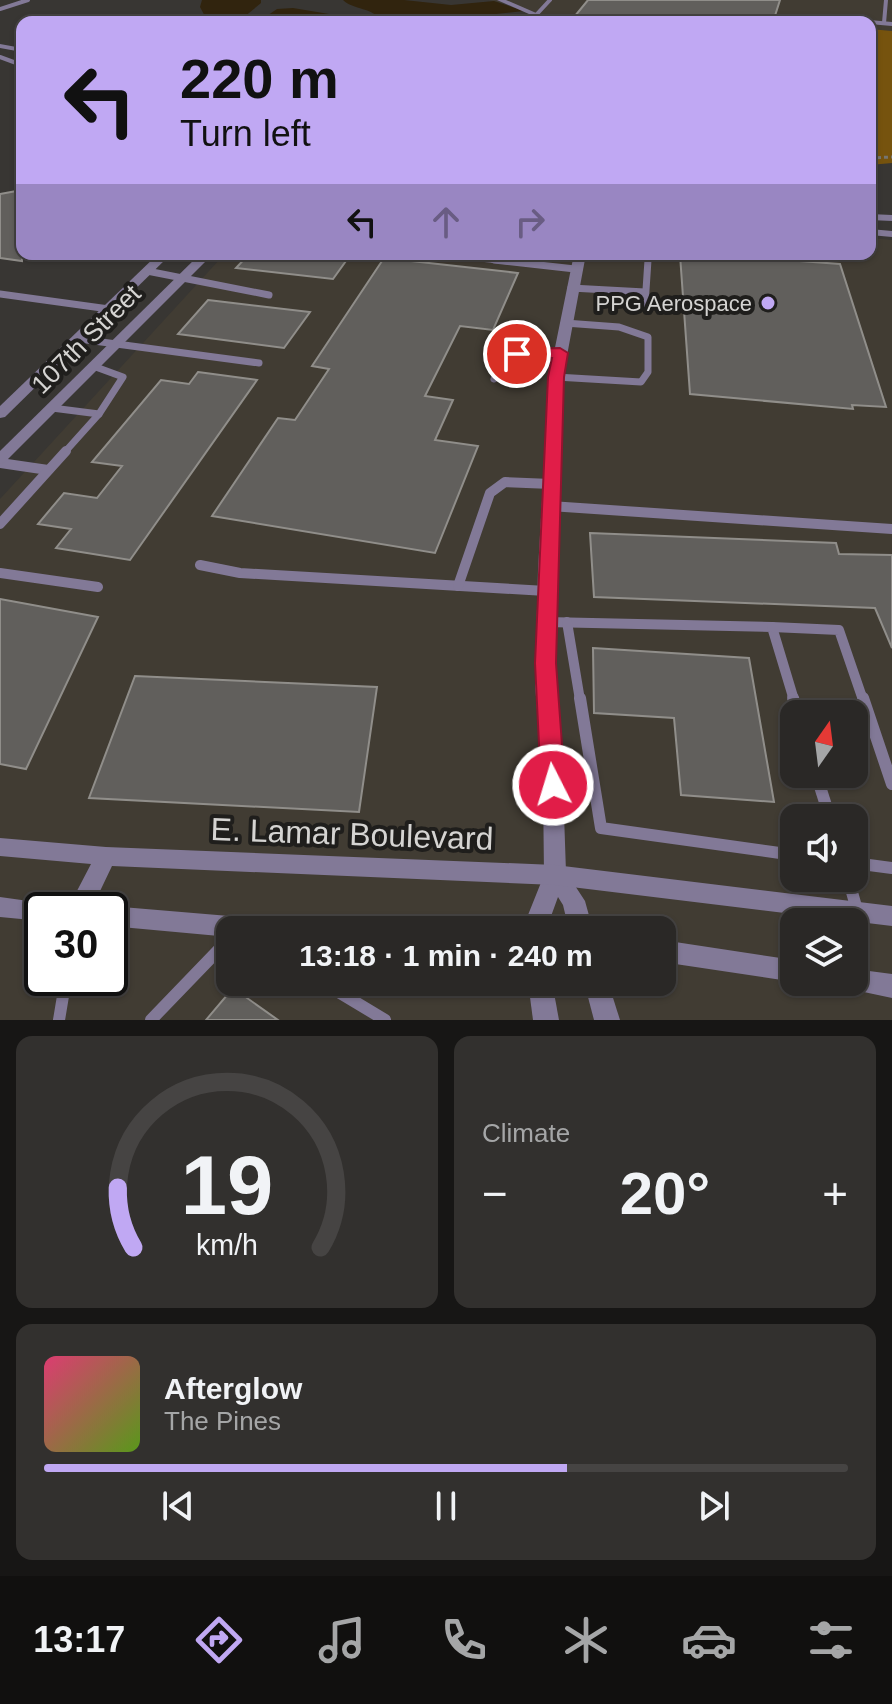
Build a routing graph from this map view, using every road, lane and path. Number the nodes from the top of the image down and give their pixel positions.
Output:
1 (28, 0) edge
2 (500, 0) edge
3 (550, 0) edge
4 (886, 0) edge
5 (0, 9) edge
6 (537, 14) junction
7 (541, 16) edge
8 (876, 22) edge
9 (884, 23) junction
10 (892, 24) edge
11 (159, 260) edge
12 (200, 260) edge
13 (493, 260) edge
14 (578, 260) edge
15 (648, 260) edge
16 (147, 271) junction
17 (184, 275) junction
18 (571, 288) junction
19 (645, 292) junction
20 (0, 294) edge
21 (269, 295) dead end
22 (645, 305) dead end
23 (109, 309) junction
24 (565, 323) junction
25 (79, 339) junction
26 (117, 344) junction
27 (560, 353) junction
28 (259, 363) dead end
29 (93, 366) junction
30 (556, 377) junction
31 (494, 379) dead end
32 (52, 408) junction
33 (0, 414) edge
34 (99, 414) junction
35 (0, 461) edge
36 (48, 470) junction
37 (551, 484) junction
38 (550, 506) junction
39 (0, 524) edge
40 (892, 529) edge
41 (200, 565) dead end
42 (0, 573) edge
43 (458, 586) junction
44 (98, 587) dead end
45 (546, 591) junction
46 (546, 622) junction
47 (567, 622) junction
48 (772, 627) junction
49 (794, 700) edge
50 (892, 784) edge
51 (0, 847) edge
52 (780, 853) edge
53 (106, 856) junction
54 (868, 865) edge
55 (892, 868) edge
56 (555, 875) junction
57 (88, 892) edge
58 (0, 907) edge
59 (840, 908) edge
60 (24, 909) edge
61 (868, 912) edge
62 (539, 916) edge
63 (578, 916) edge
64 (892, 916) edge
65 (128, 918) edge
66 (216, 929) edge
67 (676, 953) edge
68 (216, 958) edge
69 (780, 969) edge
70 (868, 982) edge
71 (892, 986) edge
72 (63, 996) edge
73 (345, 996) edge
74 (542, 996) edge
75 (600, 996) edge
76 (59, 1020) edge
77 (151, 1020) edge
78 (385, 1020) edge
79 (546, 1020) edge
80 (607, 1020) edge

1 - 5 lane
2 - 6 street
3 - 6 lane
4 - 9 lane
6 - 7 street
8 - 9 lane
9 - 10 lane
11 - 16 street, 107th Street
12 - 17 street, 107th Street
13 - 14 lane
14 - 18 street
15 - 19 lane
16 - 17 lane
16 - 23 street, 107th Street
17 - 21 lane
17 - 26 street, 107th Street
18 - 19 lane
18 - 24 street
19 - 22 lane
20 - 23 lane
23 - 25 street, 107th Street
24 - 27 street
24 - 30 lane
25 - 26 lane
25 - 33 street, 107th Street
26 - 28 lane
26 - 29 street, 107th Street
27 - 30 street
27 - 31 lane
29 - 32 street, 107th Street
29 - 34 lane
30 - 37 street
32 - 34 lane
32 - 35 street, 107th Street
34 - 36 lane
35 - 36 lane
36 - 39 lane
37 - 38 street
37 - 43 lane
38 - 40 lane
38 - 45 street
41 - 43 lane
42 - 44 lane
43 - 45 lane
45 - 46 street
46 - 47 lane
46 - 56 street
47 - 48 lane
47 - 52 lane
48 - 49 lane
48 - 50 lane
51 - 53 street, E. Lamar Boulevard
53 - 56 street, E. Lamar Boulevard
53 - 57 street
54 - 55 lane
56 - 59 street, E. Lamar Boulevard
56 - 62 street
56 - 63 street
58 - 60 street
61 - 64 street, E. Lamar Boulevard
65 - 66 street
67 - 69 street
68 - 77 lane
70 - 71 street
72 - 76 lane
73 - 78 lane
74 - 79 street
75 - 80 street

